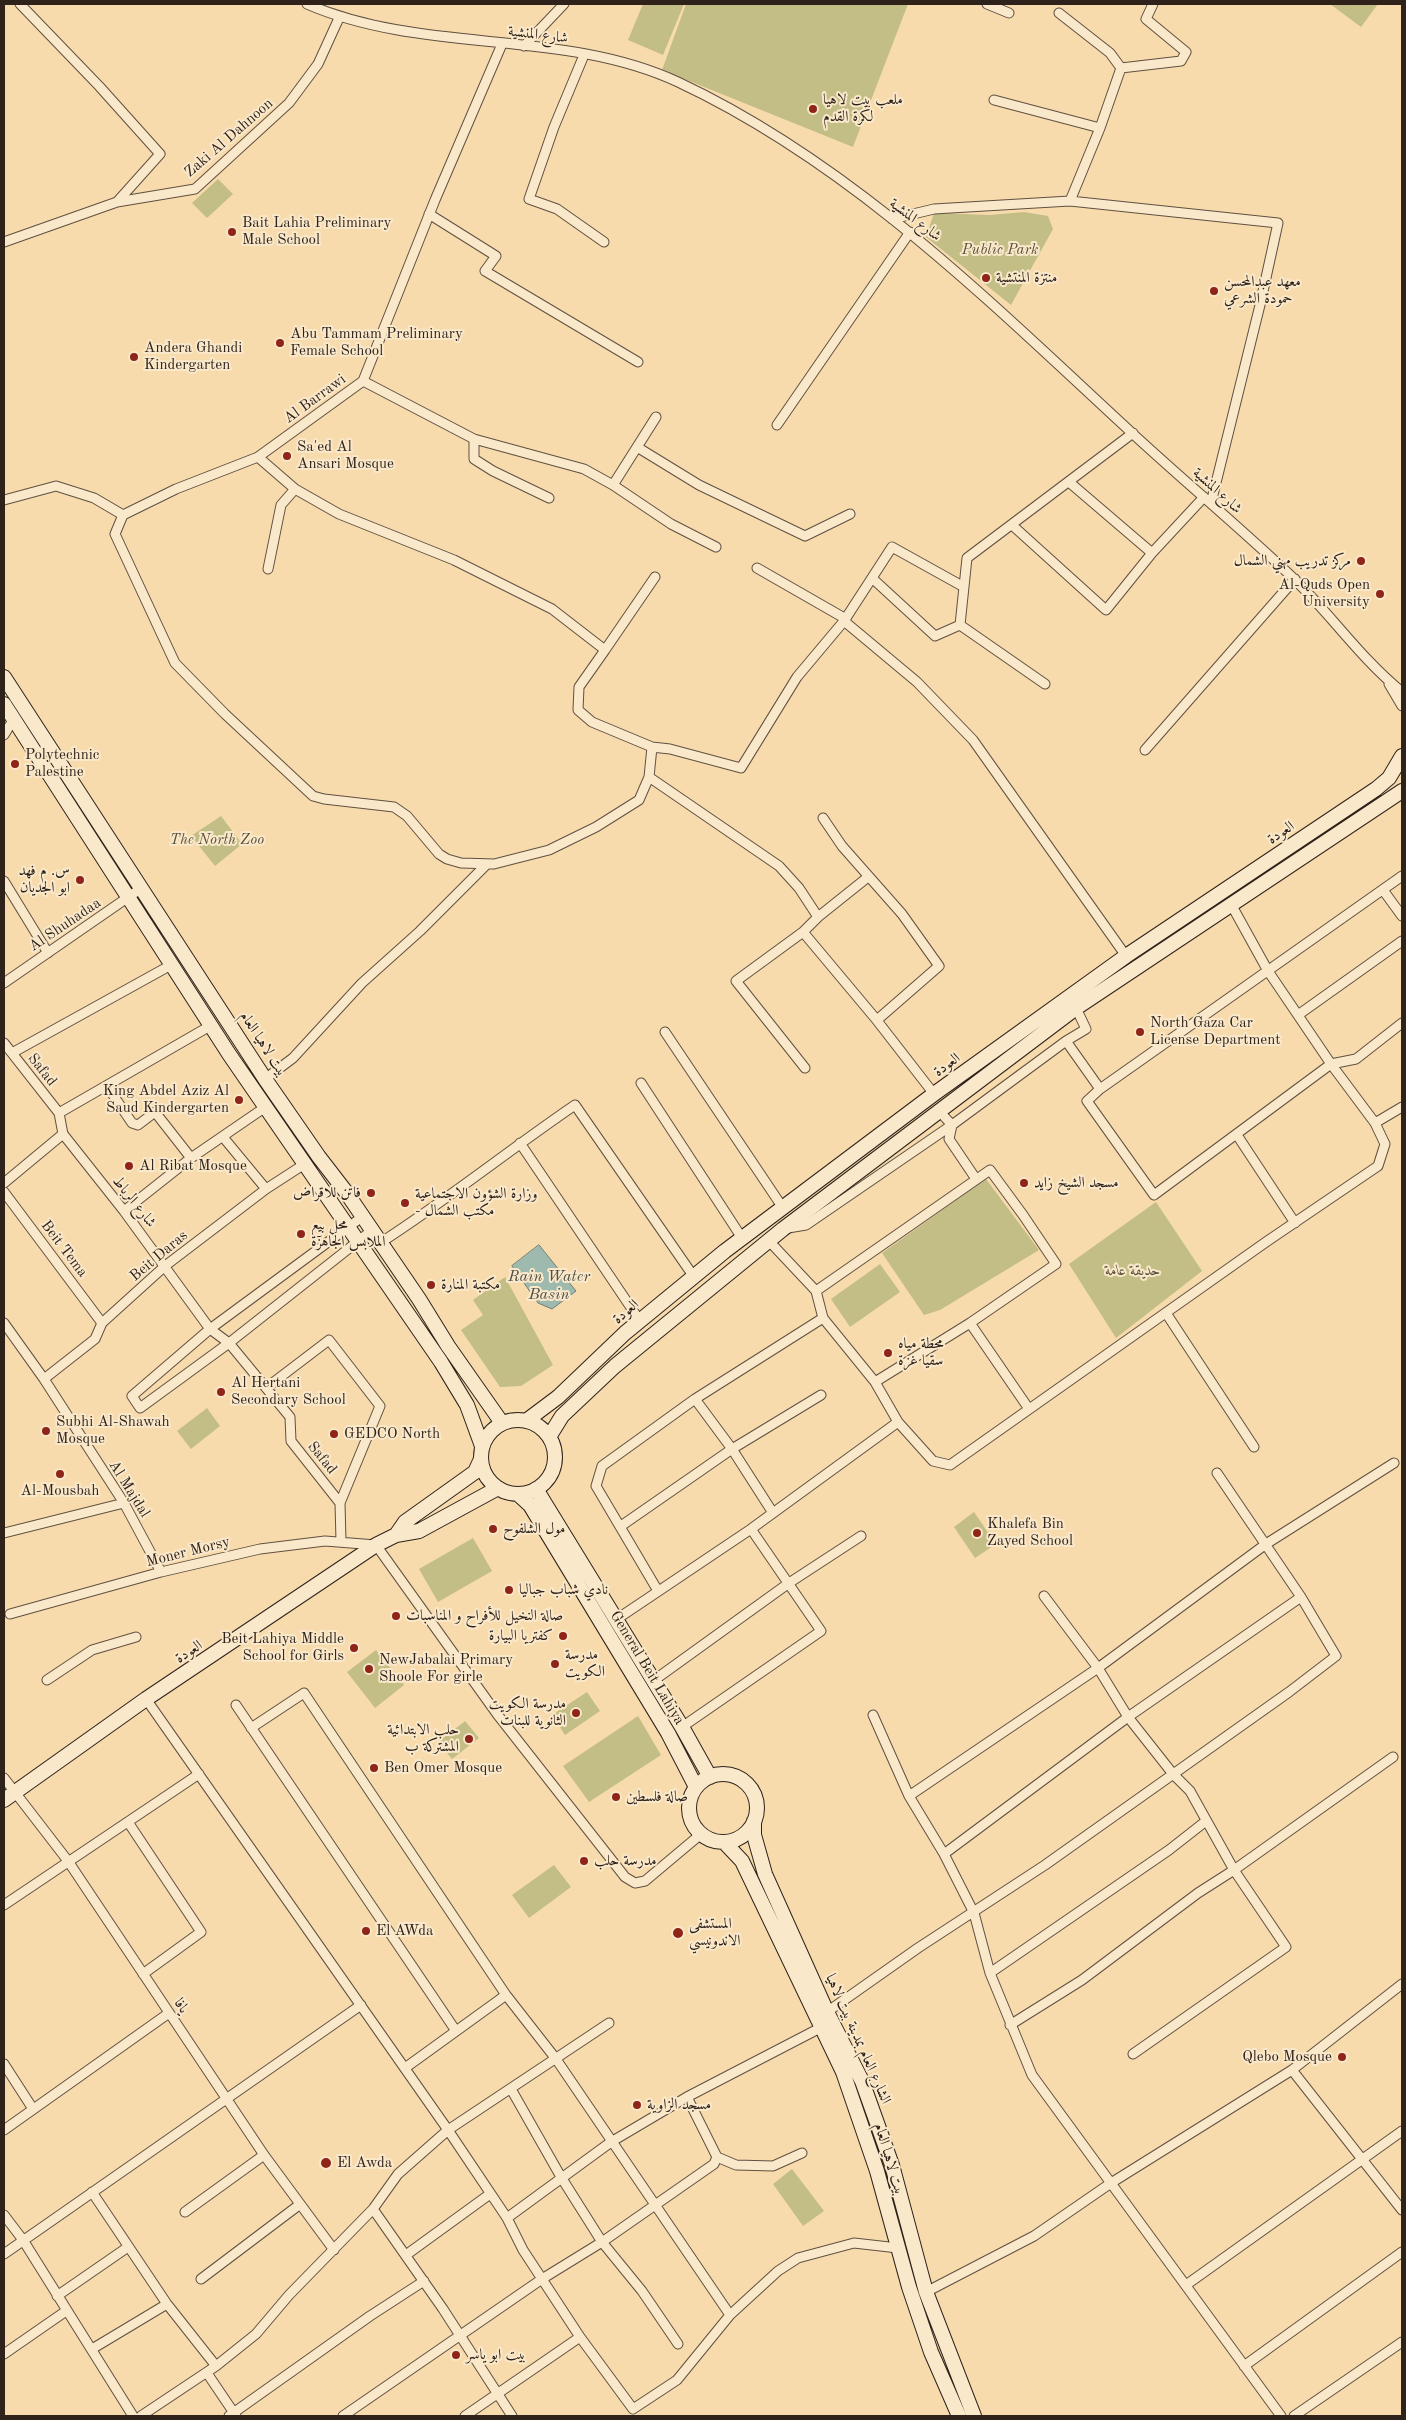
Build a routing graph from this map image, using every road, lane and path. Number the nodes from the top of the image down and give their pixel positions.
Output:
1 (20, 4) edge
2 (307, 4) edge
3 (564, 4) edge
4 (987, 4) edge
5 (1153, 4) edge
6 (1008, 13) dead end
7 (1059, 13) dead end
8 (339, 18) junction
9 (502, 44) junction
10 (524, 46) junction
11 (584, 55) junction
12 (1121, 68) junction
13 (994, 100) dead end
14 (1100, 128) junction
15 (1070, 201) junction
16 (117, 202) junction
17 (429, 214) junction
18 (892, 219) junction
19 (910, 232) junction
20 (4, 242) edge
21 (604, 242) dead end
22 (638, 362) dead end
23 (363, 381) junction
24 (656, 417) dead end
25 (777, 424) dead end
26 (1133, 434) junction
27 (474, 439) junction
28 (637, 447) junction
29 (258, 457) junction
30 (1069, 482) junction
31 (614, 486) junction
32 (295, 489) junction
33 (1204, 496) junction
34 (549, 498) dead end
35 (4, 500) edge
36 (1211, 503) junction
37 (850, 514) dead end
38 (123, 515) junction
39 (1012, 524) junction
40 (716, 548) dead end
41 (1152, 553) junction
42 (757, 568) dead end
43 (268, 569) dead end
44 (655, 577) dead end
45 (872, 578) junction
46 (1295, 579) junction
47 (964, 587) junction
48 (845, 620) junction
49 (960, 625) junction
50 (605, 650) junction
51 (4, 677) edge
52 (1385, 677) junction
53 (1045, 684) dead end
54 (1402, 692) edge
55 (4, 704) edge
56 (1402, 706) edge
57 (13, 720) junction
58 (4, 735) edge
59 (652, 747) junction
60 (1145, 750) dead end
61 (1402, 756) edge
62 (649, 777) junction
63 (1402, 791) edge
64 (823, 818) dead end
65 (486, 864) junction
66 (1402, 876) edge
67 (868, 877) junction
68 (4, 881) edge
69 (140, 889) junction
70 (1383, 890) junction
71 (129, 898) junction
72 (1232, 906) junction
73 (818, 916) junction
74 (1402, 916) edge
75 (803, 932) junction
76 (1402, 941) edge
77 (48, 953) junction
78 (1126, 956) junction
79 (171, 965) junction
80 (1268, 971) junction
81 (4, 983) edge
82 (1076, 1008) junction
83 (1298, 1015) junction
84 (877, 1020) junction
85 (1402, 1024) edge
86 (210, 1026) junction
87 (665, 1032) dead end
88 (1066, 1041) junction
89 (4, 1043) edge
90 (12, 1053) junction
91 (1331, 1064) junction
92 (805, 1068) dead end
93 (265, 1079) junction
94 (641, 1083) dead end
95 (107, 1086) junction
96 (1100, 1089) junction
97 (934, 1094) junction
98 (1402, 1106) edge
99 (264, 1108) junction
100 (940, 1110) junction
101 (59, 1113) junction
102 (1375, 1123) junction
103 (952, 1125) junction
104 (63, 1134) junction
105 (1237, 1135) junction
106 (223, 1137) junction
107 (520, 1143) junction
108 (191, 1158) junction
109 (303, 1165) junction
110 (976, 1179) junction
111 (4, 1182) edge
112 (266, 1189) junction
113 (4, 1192) edge
114 (783, 1208) junction
115 (124, 1211) junction
116 (362, 1217) junction
117 (1295, 1223) junction
118 (347, 1228) junction
119 (783, 1229) junction
120 (371, 1231) junction
121 (742, 1238) junction
122 (358, 1241) junction
123 (769, 1241) junction
124 (380, 1243) junction
125 (165, 1266) junction
126 (694, 1276) junction
127 (816, 1291) junction
128 (1166, 1314) junction
129 (823, 1318) junction
130 (640, 1322) junction
131 (4, 1323) edge
132 (102, 1323) junction
133 (970, 1323) junction
134 (210, 1329) junction
135 (229, 1343) junction
136 (44, 1379) junction
137 (875, 1382) junction
138 (266, 1388) junction
139 (821, 1395) dead end
140 (695, 1399) junction
141 (1029, 1409) junction
142 (526, 1421) junction
143 (898, 1422) junction
144 (502, 1423) junction
145 (549, 1437) junction
146 (1254, 1447) dead end
147 (732, 1450) junction
148 (482, 1452) junction
149 (1394, 1463) dead end
150 (1217, 1474) dead end
151 (498, 1488) junction
152 (536, 1489) junction
153 (518, 1494) junction
154 (124, 1502) junction
155 (340, 1503) junction
156 (774, 1512) junction
157 (621, 1526) junction
158 (751, 1529) junction
159 (4, 1533) edge
160 (396, 1536) junction
161 (860, 1536) dead end
162 (341, 1541) junction
163 (1266, 1544) junction
164 (376, 1545) junction
165 (161, 1572) junction
166 (789, 1583) junction
167 (658, 1591) junction
168 (1044, 1596) dead end
169 (1301, 1597) junction
170 (10, 1614) dead end
171 (617, 1619) junction
172 (136, 1637) dead end
173 (1098, 1668) junction
174 (48, 1680) dead end
175 (653, 1681) junction
176 (146, 1699) junction
177 (236, 1705) dead end
178 (873, 1715) dead end
179 (1128, 1717) junction
180 (682, 1726) junction
181 (251, 1728) junction
182 (1394, 1757) dead end
183 (199, 1774) junction
184 (1173, 1774) junction
185 (710, 1776) junction
186 (4, 1778) edge
187 (696, 1787) junction
188 (909, 1796) junction
189 (9, 1797) edge
190 (754, 1821) junction
191 (1206, 1821) junction
192 (128, 1822) junction
193 (701, 1834) junction
194 (724, 1842) junction
195 (944, 1854) junction
196 (68, 1861) junction
197 (1234, 1870) junction
198 (4, 1905) edge
199 (974, 1913) junction
200 (990, 1973) junction
201 (143, 1974) junction
202 (1402, 1984) edge
203 (506, 1995) junction
204 (361, 2005) junction
205 (827, 2012) junction
206 (169, 2013) junction
207 (609, 2023) dead end
208 (1010, 2025) junction
209 (822, 2027) junction
210 (456, 2031) junction
211 (1133, 2054) dead end
212 (556, 2059) junction
213 (4, 2064) edge
214 (405, 2068) junction
215 (1292, 2070) junction
216 (511, 2089) junction
217 (227, 2097) junction
218 (687, 2097) junction
219 (33, 2109) junction
220 (4, 2130) edge
221 (448, 2130) junction
222 (1402, 2131) edge
223 (611, 2142) junction
224 (802, 2154) dead end
225 (264, 2155) junction
226 (717, 2157) junction
227 (1362, 2159) junction
228 (561, 2177) junction
229 (1111, 2182) junction
230 (92, 2192) junction
231 (490, 2194) junction
232 (299, 2205) junction
233 (653, 2205) junction
234 (373, 2209) junction
235 (1402, 2210) edge
236 (185, 2212) dead end
237 (4, 2215) edge
238 (507, 2218) junction
239 (23, 2240) junction
240 (602, 2242) junction
241 (128, 2247) junction
242 (898, 2248) junction
243 (334, 2250) junction
244 (1402, 2252) edge
245 (4, 2254) edge
246 (406, 2255) junction
247 (201, 2279) dead end
248 (542, 2279) junction
249 (424, 2281) junction
250 (1186, 2285) junction
251 (926, 2292) junction
252 (57, 2296) junction
253 (167, 2304) junction
254 (66, 2311) junction
255 (730, 2315) junction
256 (460, 2336) junction
257 (580, 2337) junction
258 (1402, 2342) edge
259 (678, 2344) dead end
260 (92, 2348) junction
261 (5, 2351) edge
262 (216, 2366) junction
263 (1244, 2366) junction
264 (207, 2373) junction
265 (497, 2396) junction
266 (233, 2415) edge
267 (133, 2416) edge
268 (141, 2416) edge
269 (343, 2416) edge
270 (465, 2416) edge
271 (512, 2416) edge
272 (959, 2416) edge
273 (974, 2416) edge
274 (1281, 2416) edge
275 (1294, 2416) edge

1 - 16 street
2 - 8 street, شارع المنشية
3 - 10 street
4 - 6 street
5 - 12 street
7 - 12 street
8 - 9 street, شارع المنشية
8 - 16 street, Zaki Al Dahnoon
9 - 10 street, شارع المنشية
9 - 17 street, Al Barrawi
10 - 11 street, شارع المنشية
11 - 18 street, شارع المنشية
11 - 21 street
12 - 14 street
13 - 14 street
14 - 15 street
15 - 18 street
15 - 36 street
16 - 20 street, Zaki Al Dahnoon
17 - 22 street
17 - 23 street, Al Barrawi
18 - 19 street, شارع المنشية
19 - 25 street
19 - 26 street, شارع المنشية
23 - 27 street
23 - 29 street, Al Barrawi
24 - 28 street
26 - 30 street
26 - 33 street, شارع المنشية
27 - 31 street
27 - 34 street
28 - 31 street
28 - 37 street
29 - 32 street
29 - 38 street, Al Barrawi
30 - 39 street
30 - 41 street
31 - 40 street
32 - 43 street
32 - 50 street
33 - 36 street, شارع المنشية
33 - 41 street
35 - 38 street
36 - 46 street, شارع المنشية
38 - 65 street
39 - 41 street
39 - 47 street
42 - 48 street
44 - 50 street
45 - 47 street
45 - 48 street
45 - 49 street
46 - 52 street, شارع المنشية
46 - 60 street
47 - 49 street
48 - 59 street
48 - 78 street
49 - 53 street
50 - 59 street
51 - 69 main road, بيت لاهيا العام
52 - 54 street, شارع المنشية
52 - 56 street, شارع المنشية
55 - 57 main road
57 - 58 street
57 - 71 main road
59 - 62 street
61 - 78 main road, العودة
62 - 65 street
62 - 73 street
63 - 72 main road
64 - 67 street
65 - 93 street
66 - 70 street
67 - 73 street
67 - 84 street
68 - 77 street
69 - 71 street, Al Shuhadaa
69 - 93 main road, بيت لاهيا العام
70 - 74 street
70 - 80 street
71 - 77 street, Al Shuhadaa
71 - 79 main road
72 - 80 street
72 - 82 main road
73 - 75 street
75 - 84 street
75 - 92 street
76 - 83 street
77 - 81 street, Al Shuhadaa
78 - 97 main road, العودة
79 - 86 main road
79 - 90 street
80 - 83 street
80 - 96 street
82 - 88 street
82 - 100 main road
83 - 91 street
84 - 97 street
85 - 91 street
86 - 95 street
86 - 99 main road
87 - 114 street
88 - 96 street
88 - 103 street
89 - 90 street, Safad
90 - 101 street, Safad
91 - 102 street
91 - 105 street
93 - 116 main road, بيت لاهيا العام
94 - 121 street
95 - 101 street
95 - 108 street
96 - 105 street
97 - 114 main road, العودة
98 - 102 street
99 - 106 street
99 - 109 main road
100 - 103 street
100 - 119 main road
101 - 104 street, شارع الرباط
102 - 117 street
103 - 110 street
103 - 119 street
104 - 111 street
104 - 115 street, شارع الرباط
105 - 117 street
106 - 108 street
106 - 112 street
107 - 124 street
107 - 126 street
107 - 130 street
108 - 115 street
109 - 112 street, Beit Daras
109 - 118 main road
110 - 127 street
110 - 133 street
112 - 125 street, Beit Daras
113 - 132 street, Beit Tema
114 - 121 main road, العودة
115 - 125 street, شارع الرباط
116 - 118 street
116 - 120 main road, بيت لاهيا العام
117 - 128 street
118 - 122 main road
118 - 134 street
119 - 123 main road
120 - 122 street
120 - 124 main road, بيت لاهيا العام
121 - 126 main road, العودة
122 - 135 street
122 - 148 main road
123 - 127 street
123 - 145 main road
124 - 144 main road, بيت لاهيا العام
125 - 132 street, Beit Daras
125 - 134 street, شارع الرباط
126 - 130 main road, العودة
127 - 129 street
128 - 141 street
128 - 146 street
129 - 137 street
129 - 140 street
130 - 142 main road, العودة
131 - 136 street, Al Majdal
132 - 136 street, Beit Daras
133 - 137 street
133 - 141 street
134 - 135 street, Safad
134 - 135 street
135 - 138 street, Safad
136 - 154 street, Al Majdal
137 - 143 street
138 - 155 street, Safad
138 - 155 street
139 - 147 street
140 - 147 street
140 - 157 street
141 - 143 street
142 - 144 main road
142 - 145 main road
143 - 156 street
144 - 148 main road
145 - 152 main road
147 - 156 street
147 - 157 street
148 - 151 main road
148 - 160 main road, العودة
149 - 163 street
150 - 163 street
151 - 153 main road
151 - 160 main road, العودة
152 - 153 main road
152 - 171 main road, General Beit Lahiya
153 - 187 main road, General Beit Lahiya
154 - 159 street
154 - 165 street, Al Majdal
155 - 162 street
156 - 158 street
157 - 167 street
158 - 166 street
158 - 167 street
160 - 164 main road, العودة
161 - 166 street
162 - 164 street, Moner Morsy
162 - 165 street, Moner Morsy
163 - 169 street
163 - 173 street
164 - 176 main road, العودة
164 - 193 street
165 - 170 street, Moner Morsy
166 - 175 street
166 - 180 street
167 - 171 street
168 - 173 street
169 - 179 street
169 - 184 street
171 - 175 main road, General Beit Lahiya
172 - 174 street
173 - 179 street
173 - 188 street
175 - 180 main road, General Beit Lahiya
176 - 183 street
176 - 189 main road, العودة
177 - 181 street
178 - 188 street
179 - 184 street
179 - 195 street
180 - 185 main road, General Beit Lahiya
181 - 203 street
181 - 210 street
182 - 197 street
183 - 192 street
183 - 204 street
184 - 191 street
184 - 199 street
185 - 187 main road
185 - 190 main road
186 - 189 street, يافا
187 - 193 main road
188 - 195 street
189 - 196 street, يافا
190 - 194 main road
190 - 205 main road, الشارع العام بمدينة بيت لاهيا
191 - 197 street
191 - 200 street
192 - 196 street
192 - 201 street
193 - 194 main road
194 - 209 main road, بيت لاهيا العام
195 - 199 street
196 - 198 street
196 - 201 street, يافا
197 - 208 street
197 - 211 street
199 - 200 street
199 - 205 street
200 - 208 street
201 - 206 street, يافا
202 - 215 street
203 - 210 street
203 - 212 street
204 - 214 street
204 - 217 street
205 - 251 main road, الشارع العام بمدينة بيت لاهيا
206 - 217 street, يافا
206 - 219 street
207 - 212 street
208 - 229 street
209 - 218 street
209 - 242 main road, بيت لاهيا العام
210 - 214 street
212 - 216 street
212 - 223 street
213 - 219 street
214 - 221 street
215 - 227 street
215 - 229 street
216 - 221 street
216 - 228 street
217 - 225 street, يافا
217 - 230 street
218 - 223 street
218 - 226 street
219 - 220 street
221 - 231 street
221 - 234 street
222 - 227 street
223 - 228 street
223 - 233 street
224 - 226 street
225 - 232 street, يافا
225 - 236 street
226 - 233 street
227 - 235 street
227 - 250 street
228 - 238 street
228 - 240 street
229 - 250 street
229 - 251 street
230 - 239 street
230 - 241 street
231 - 238 street
231 - 246 street
232 - 243 street, يافا
232 - 247 street
233 - 240 street
233 - 255 street
234 - 243 street
234 - 246 street
237 - 239 street
238 - 248 street
239 - 245 street
239 - 252 street
240 - 248 street
240 - 259 street
241 - 252 street
241 - 253 street
242 - 255 street
242 - 272 main road, بيت لاهيا العام
243 - 262 street
244 - 263 street
246 - 249 street
248 - 256 street
248 - 257 street
249 - 256 street
249 - 266 street
250 - 263 street
251 - 273 main road, الشارع العام بمدينة بيت لاهيا
252 - 254 street
253 - 260 street
253 - 262 street
254 - 260 street
254 - 261 street
255 - 257 street
256 - 265 street
256 - 269 street
257 - 265 street
258 - 275 street
260 - 267 street
262 - 264 street
263 - 274 street
264 - 266 street
264 - 268 street
265 - 270 street
265 - 271 street

